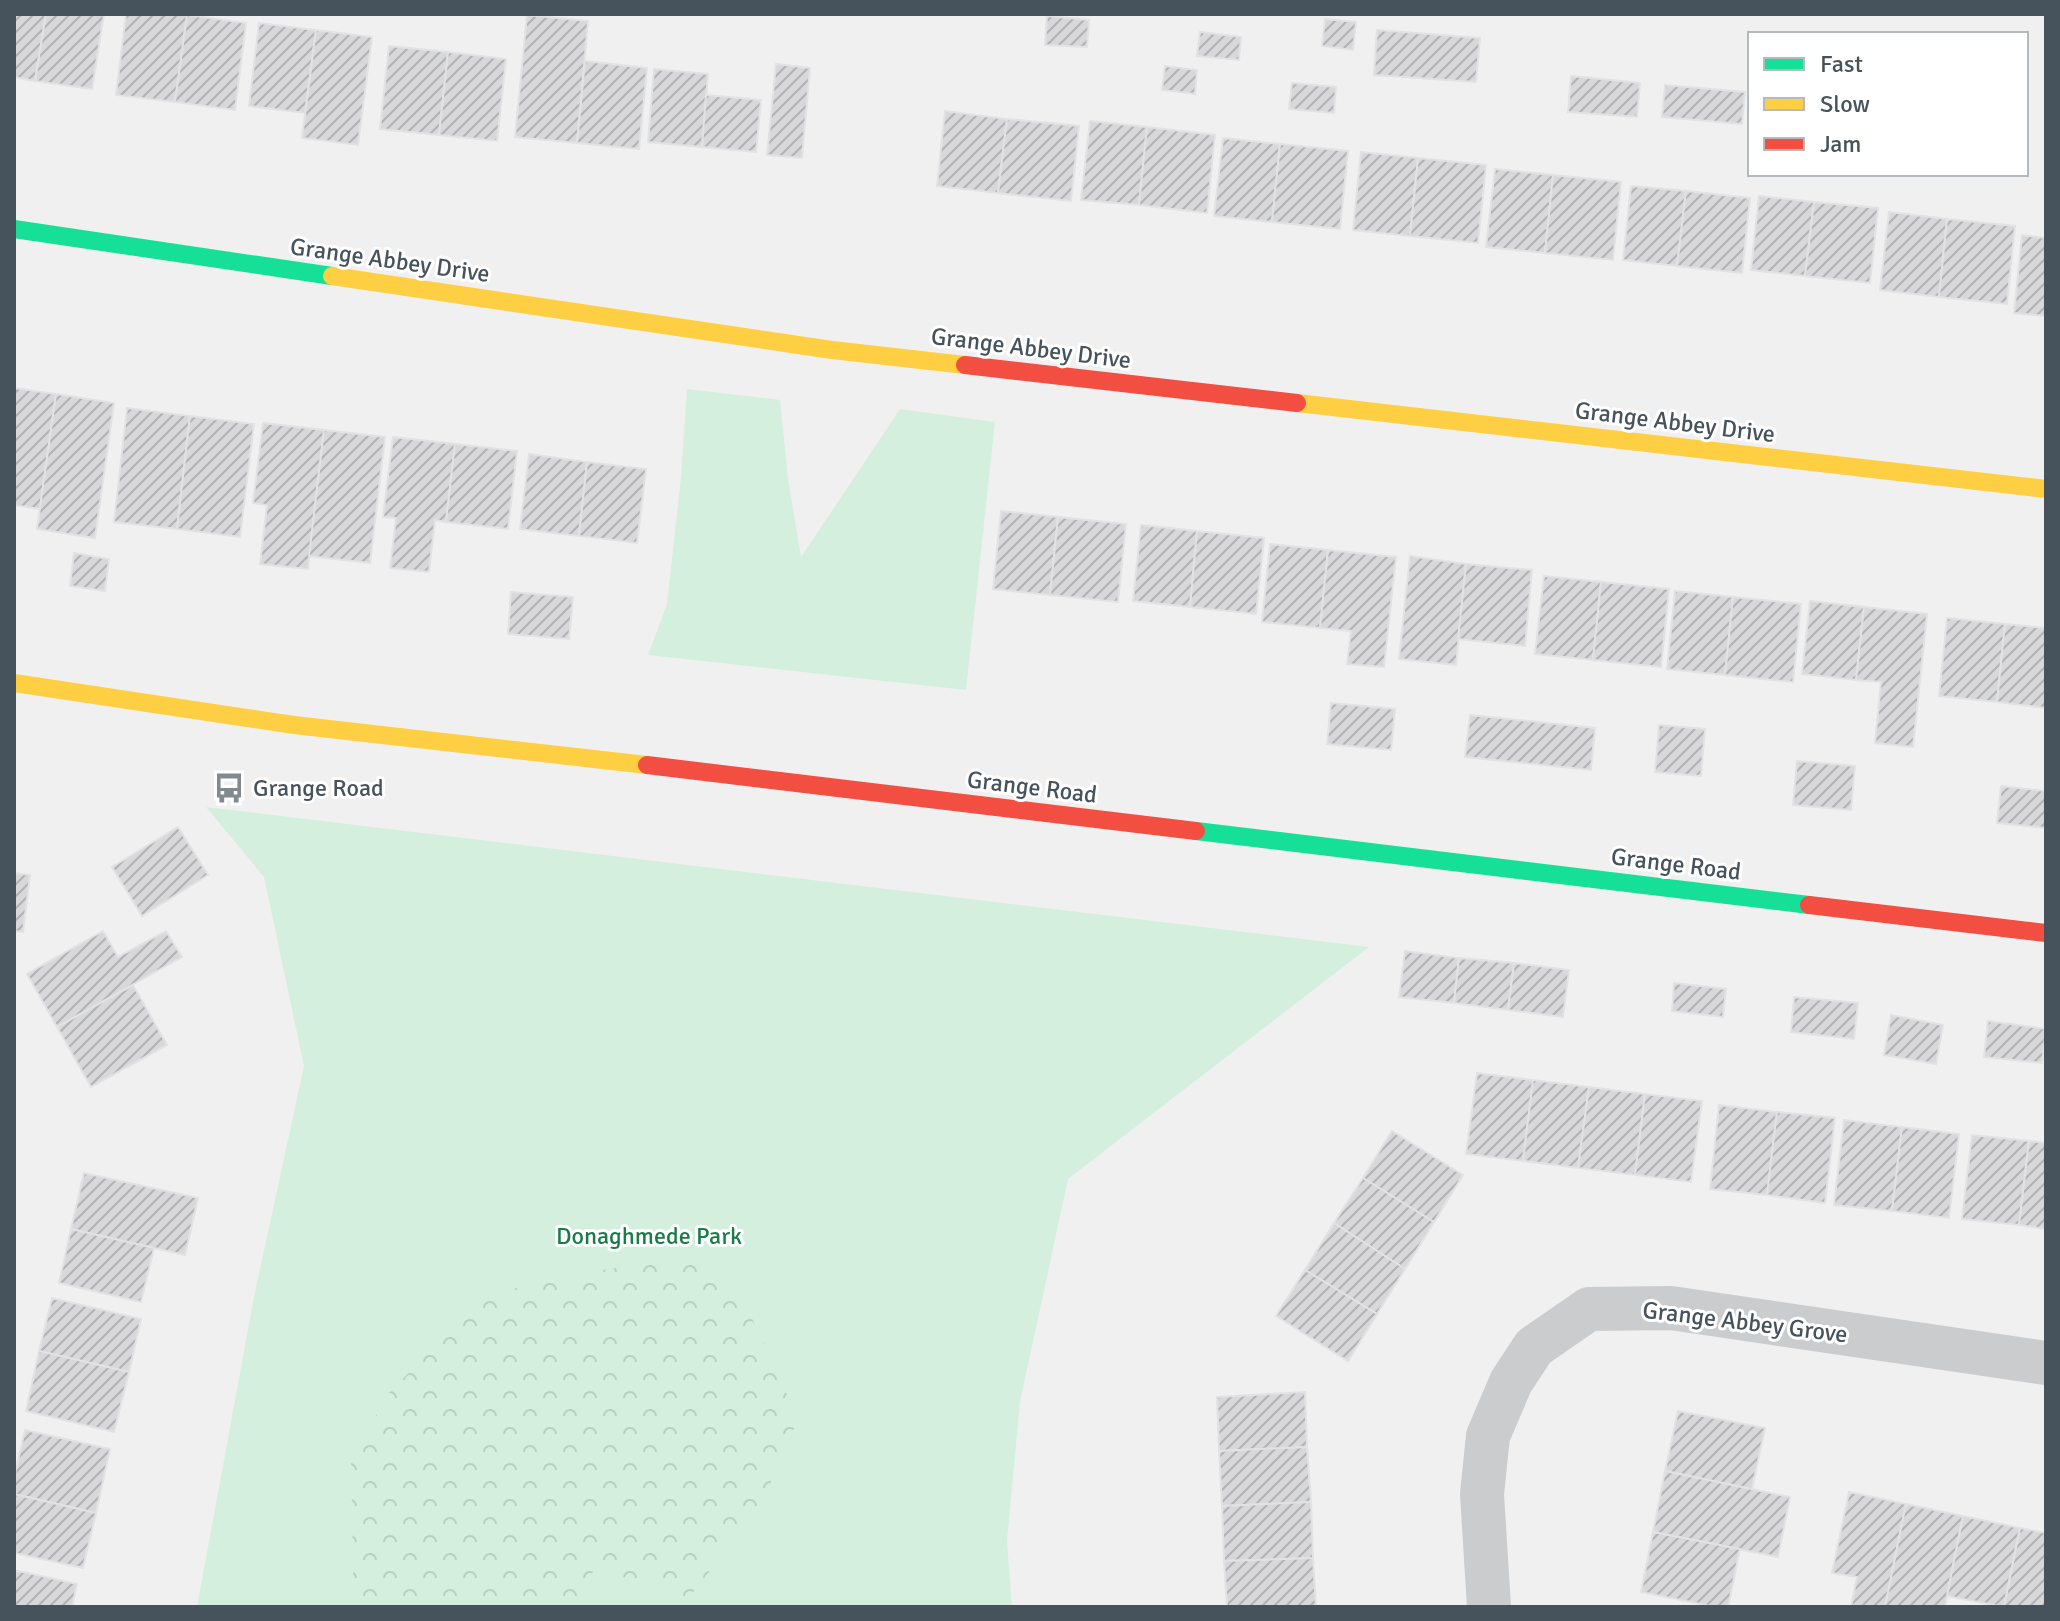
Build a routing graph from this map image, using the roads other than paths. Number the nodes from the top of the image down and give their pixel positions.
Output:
1 (14, 229) edge
2 (2046, 489) edge
3 (14, 683) edge
4 (2046, 933) edge
5 (2046, 1363) edge
6 (1489, 1607) edge

1 - 2 street, Grange Abbey Drive
3 - 4 street, Grange Road
5 - 6 street, Grange Abbey Grove

